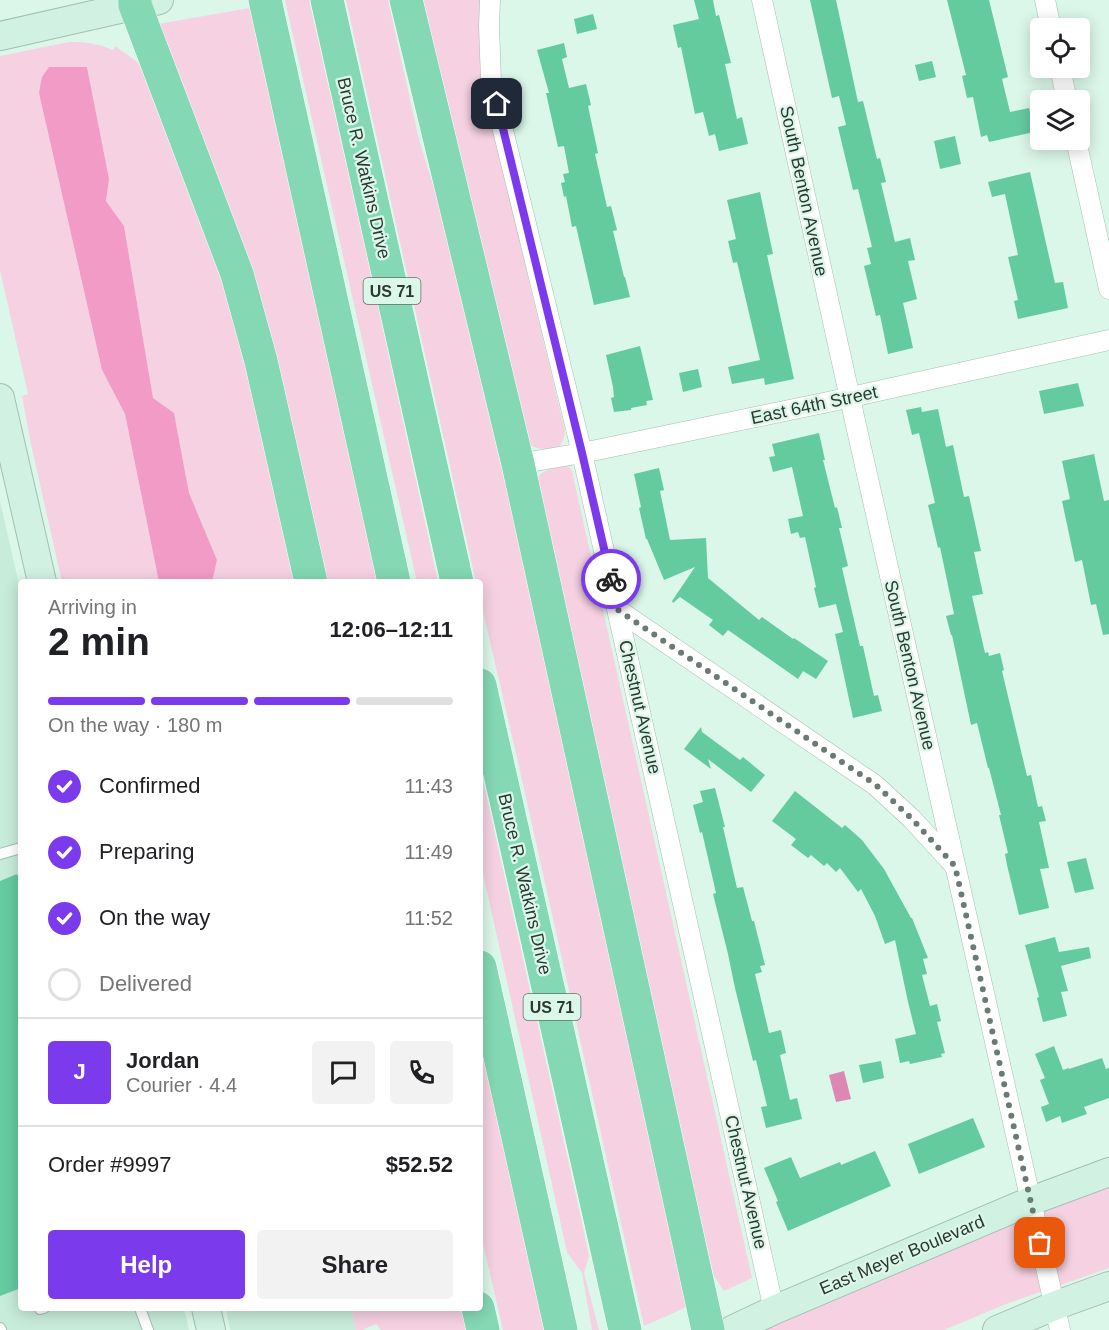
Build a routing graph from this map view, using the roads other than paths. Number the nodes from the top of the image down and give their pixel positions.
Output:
1 (265, 0) edge
2 (327, 0) edge
3 (406, 0) edge
4 (490, 0) edge
5 (762, 0) edge
6 (1045, 0) edge
7 (143, 2) edge
8 (1049, 18) edge
9 (0, 36) edge
10 (1078, 150) edge
11 (1109, 289) edge
12 (1109, 340) edge
13 (850, 397) junction
14 (1, 404) edge
15 (4, 437) edge
16 (582, 453) junction
17 (518, 464) junction
18 (41, 579) edge
19 (310, 579) edge
20 (393, 579) edge
21 (456, 579) edge
22 (618, 610) junction
23 (483, 697) edge
24 (18, 849) edge
25 (0, 854) edge
26 (955, 866) junction
27 (483, 981) edge
28 (1109, 1172) edge
29 (1031, 1201) junction
30 (1109, 1286) edge
31 (774, 1310) junction
32 (141, 1311) edge
33 (207, 1311) edge
34 (479, 1311) edge
35 (1057, 1318) edge
36 (148, 1330) edge
37 (211, 1330) edge
38 (483, 1330) edge
39 (561, 1330) edge
40 (625, 1330) edge
41 (708, 1330) edge
42 (732, 1330) edge
43 (997, 1330) edge

1 - 20 highway
2 - 21 highway, Bruce R. Watkins Drive / US 71
3 - 17 highway
4 - 16 street, Chestnut Avenue
5 - 13 street, South Benton Avenue
6 - 8 street
7 - 9 main road
7 - 19 highway
10 - 11 street
12 - 13 street, East 64th Street
13 - 16 street, East 64th Street
13 - 26 street, South Benton Avenue
14 - 15 main road
15 - 18 main road
16 - 17 street, East 64th Street
16 - 22 street, Chestnut Avenue
17 - 41 highway
22 - 26 street
22 - 31 street, Chestnut Avenue
23 - 40 highway, Bruce R. Watkins Drive / US 71
24 - 25 lane
26 - 29 street, South Benton Avenue
27 - 39 highway
28 - 29 main road, East Meyer Boulevard
29 - 31 main road, East Meyer Boulevard
29 - 35 street, South Benton Avenue
30 - 35 main road
31 - 42 main road, East Meyer Boulevard
32 - 36 lane
33 - 37 main road
34 - 38 highway
35 - 43 main road

